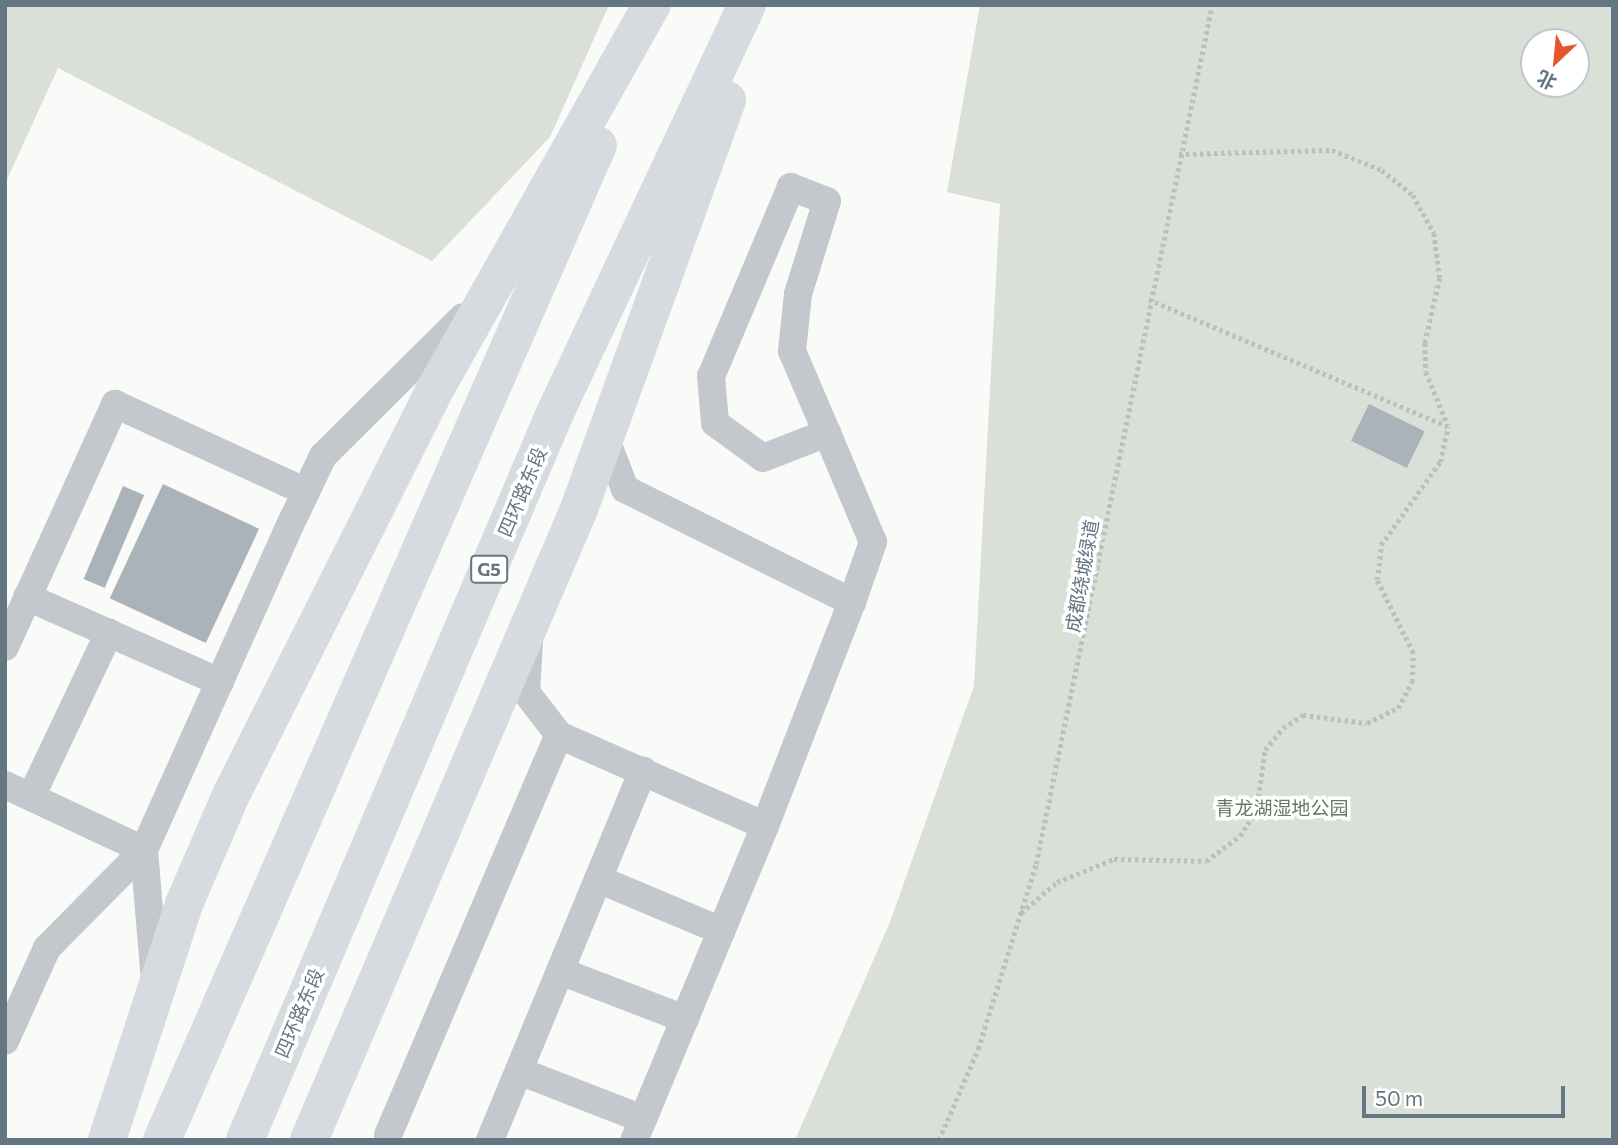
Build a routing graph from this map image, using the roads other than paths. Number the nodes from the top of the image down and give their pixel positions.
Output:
1 (652, 5) edge
2 (659, 5) edge
3 (747, 5) edge
4 (763, 5) edge
5 (496, 282) junction
6 (827, 433) junction
7 (605, 437) junction
8 (306, 492) junction
9 (27, 597) junction
10 (852, 602) junction
11 (531, 621) junction
12 (109, 633) junction
13 (5, 647) edge
14 (220, 682) junction
15 (559, 735) junction
16 (643, 770) junction
17 (5, 785) edge
18 (31, 797) junction
19 (765, 826) junction
20 (144, 850) junction
21 (598, 879) junction
22 (722, 931) junction
23 (560, 971) junction
24 (156, 992) junction
25 (685, 1019) junction
26 (5, 1041) edge
27 (519, 1071) junction
28 (639, 1130) edge
29 (389, 1138) edge
30 (107, 1140) edge
31 (162, 1140) edge
32 (245, 1140) edge
33 (309, 1140) edge
34 (490, 1140) edge

1 - 5 highway
2 - 31 highway
3 - 32 highway, 四环路东段 / G5
4 - 7 highway
5 - 8 lane
5 - 24 highway
6 - 6 lane
6 - 10 lane
7 - 10 lane
7 - 11 highway
8 - 9 lane
8 - 14 lane
9 - 12 lane
9 - 13 lane
10 - 19 lane
11 - 15 lane
11 - 33 highway
12 - 14 lane
12 - 18 lane
14 - 20 lane
15 - 16 lane
15 - 29 lane
16 - 19 lane
16 - 21 lane
17 - 18 lane
18 - 20 lane
19 - 22 lane
20 - 24 lane
20 - 26 lane
21 - 22 lane
21 - 23 lane
22 - 25 lane
23 - 25 lane
23 - 27 lane
24 - 30 highway
25 - 28 lane
27 - 28 lane
27 - 34 lane

